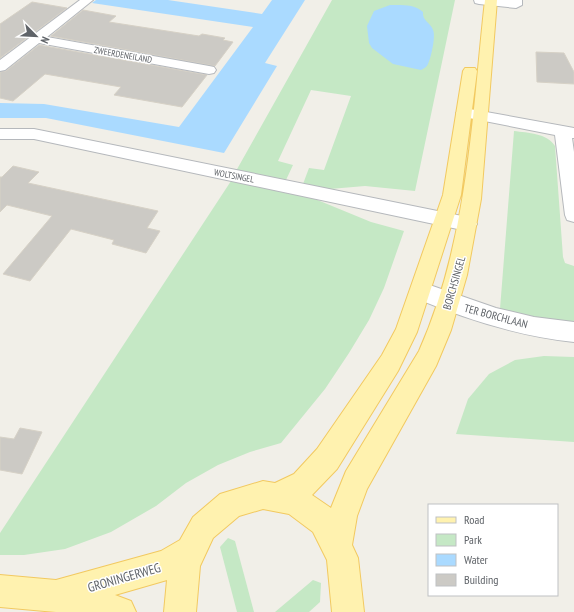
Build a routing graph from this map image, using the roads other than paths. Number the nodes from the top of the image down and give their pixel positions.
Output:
1 (87, 0) edge
2 (516, 0) edge
3 (485, 1) edge
4 (37, 39) junction
5 (0, 67) edge
6 (209, 70) dead end
7 (472, 115) junction
8 (569, 133) edge
9 (0, 134) edge
10 (571, 176) edge
11 (574, 213) edge
12 (444, 219) junction
13 (467, 224) junction
14 (421, 291) junction
15 (448, 303) junction
16 (574, 332) edge
17 (281, 495) junction
18 (338, 543) junction
19 (189, 552) junction
20 (0, 591) edge
21 (56, 596) junction
22 (120, 612) edge
23 (180, 612) edge
24 (348, 612) edge

1 - 4 street
2 - 3 street
3 - 7 main road, BORCHSINGEL
4 - 5 street
4 - 6 street, ZWEERDENEILAND
7 - 8 street
7 - 12 main road, BORCHSINGEL
7 - 13 main road, BORCHSINGEL
8 - 10 street
9 - 12 street, WOLTSINGEL
10 - 11 street
12 - 13 street, WOLTSINGEL
12 - 14 main road, BORCHSINGEL
13 - 15 main road, BORCHSINGEL
14 - 15 street, TER BORCHLAAN
14 - 17 main road, BORCHSINGEL
15 - 16 street, TER BORCHLAAN
15 - 18 main road, BORCHSINGEL
17 - 18 main road
17 - 19 main road
18 - 24 main road
19 - 21 main road, GRONINGERWEG
19 - 23 main road
20 - 21 main road, GRONINGERWEG
21 - 22 main road, GRONINGERWEG

